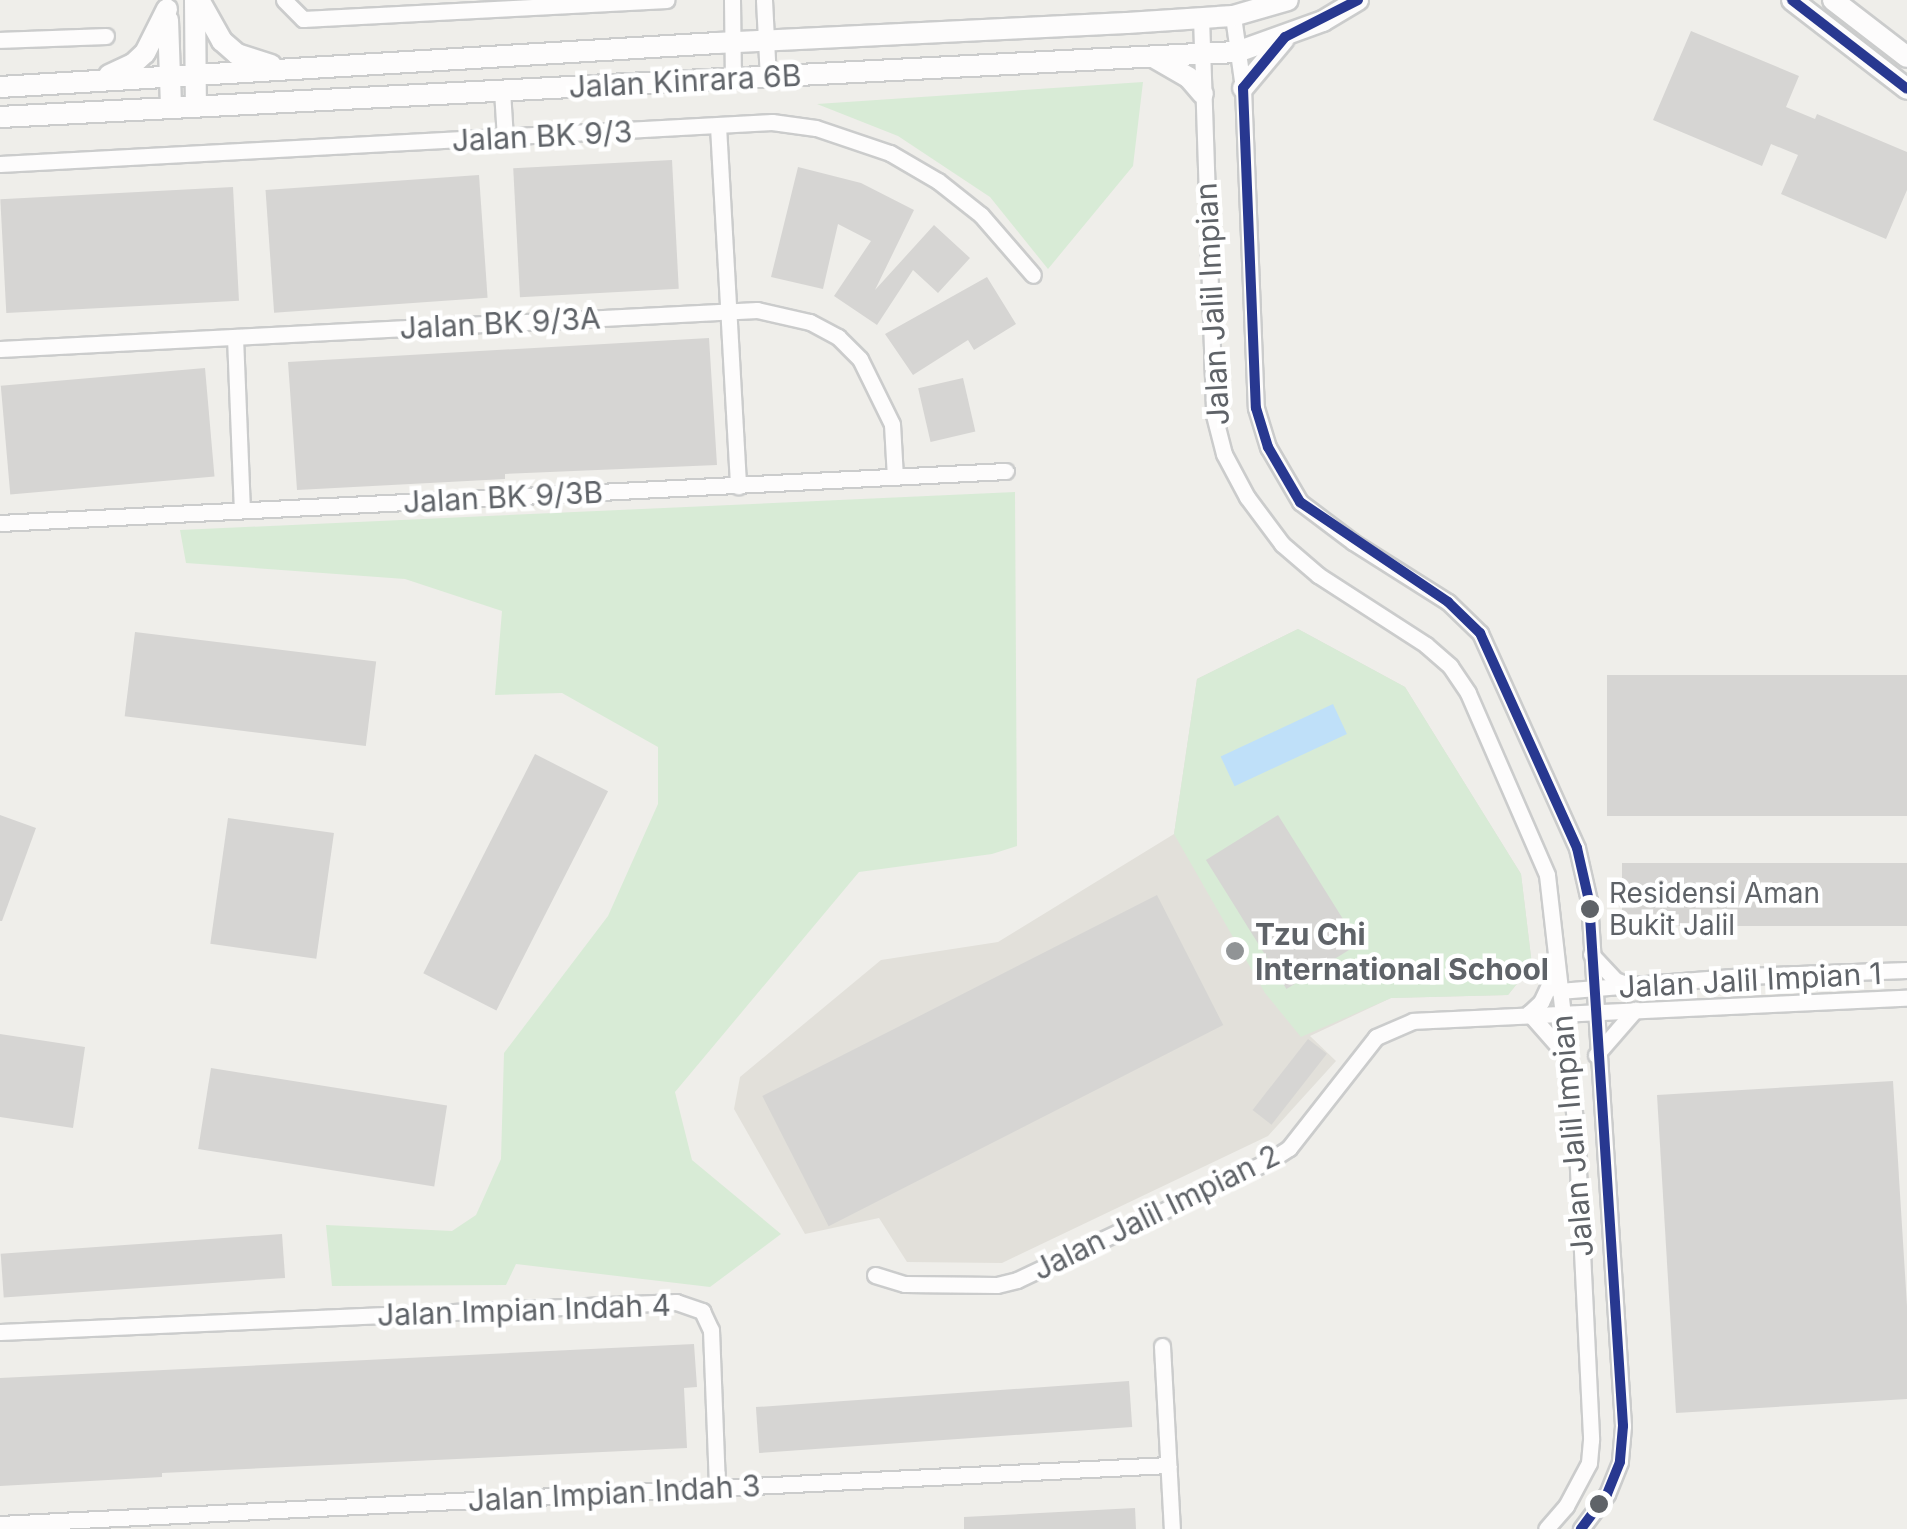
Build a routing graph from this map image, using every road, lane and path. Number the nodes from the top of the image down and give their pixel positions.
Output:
1 (197, 0) edge
2 (284, 0) edge
3 (667, 0) edge
4 (732, 0) edge
5 (764, 0) edge
6 (1288, 0) edge
7 (1358, 0) edge
8 (1792, 0) edge
9 (1833, 0) edge
10 (167, 5) edge
11 (1233, 16) junction
12 (1201, 18) junction
13 (106, 36) dead end
14 (1285, 37) junction
15 (0, 40) edge
16 (767, 40) junction
17 (732, 42) junction
18 (1237, 52) junction
19 (1205, 54) junction
20 (1153, 57) junction
21 (1907, 57) edge
22 (294, 70) junction
23 (195, 76) junction
24 (170, 77) junction
25 (768, 78) junction
26 (733, 80) junction
27 (93, 82) junction
28 (0, 87) edge
29 (1243, 88) junction
30 (1907, 88) edge
31 (502, 90) junction
32 (1202, 94) junction
33 (196, 106) junction
34 (171, 108) junction
35 (0, 117) edge
36 (718, 126) junction
37 (505, 139) junction
38 (0, 164) edge
39 (1033, 275) dead end
40 (728, 310) junction
41 (235, 336) junction
42 (0, 349) edge
43 (1006, 472) dead end
44 (895, 477) junction
45 (738, 486) junction
46 (242, 510) junction
47 (0, 523) edge
48 (1592, 954) junction
49 (1556, 970) junction
50 (1907, 970) edge
51 (1629, 986) junction
52 (1593, 990) junction
53 (1559, 991) junction
54 (1907, 998) edge
55 (1635, 1010) junction
56 (1529, 1012) junction
57 (1562, 1012) junction
58 (1594, 1012) junction
59 (1596, 1056) junction
60 (1567, 1058) junction
61 (875, 1275) dead end
62 (0, 1332) edge
63 (1162, 1346) dead end
64 (1169, 1465) junction
65 (716, 1488) junction
66 (0, 1524) edge
67 (1172, 1529) edge
68 (1546, 1529) edge
69 (1581, 1529) edge

1 - 22 street
1 - 23 street
2 - 3 street
4 - 17 street
5 - 16 street
6 - 11 street, Jalan Kinrara 6B
7 - 14 street, Jalan Kinrara 6B
8 - 30 street
9 - 21 street
10 - 24 street
10 - 27 street
11 - 12 street, Jalan Kinrara 6B
11 - 18 street, Jalan Jalil Impian
12 - 16 street, Jalan Kinrara 6B
12 - 19 street, Jalan Jalil Impian
13 - 15 street
14 - 18 street, Jalan Kinrara 6B
14 - 29 street
16 - 17 street, Jalan Kinrara 6B
16 - 25 street
17 - 22 street, Jalan Kinrara 6B
17 - 26 street
18 - 19 street, Jalan Kinrara 6B
18 - 29 street, Jalan Jalil Impian
19 - 20 street, Jalan Kinrara 6B
19 - 32 street, Jalan Jalil Impian
20 - 25 street, Jalan Kinrara 6B
20 - 32 street
22 - 23 street, Jalan Kinrara 6B
23 - 24 street, Jalan Kinrara 6B
23 - 33 street
24 - 27 street, Jalan Kinrara 6B
24 - 34 street
25 - 26 street, Jalan Kinrara 6B
26 - 31 street, Jalan Kinrara 6B
27 - 28 street, Jalan Kinrara 6B
29 - 48 street, Jalan Jalil Impian
31 - 33 street, Jalan Kinrara 6B
31 - 37 street
32 - 49 street, Jalan Jalil Impian
33 - 34 street, Jalan Kinrara 6B
34 - 35 street, Jalan Kinrara 6B
36 - 37 street, Jalan BK 9/3
36 - 39 street, Jalan BK 9/3
36 - 40 street
37 - 38 street, Jalan BK 9/3
40 - 41 street, Jalan BK 9/3A
40 - 44 street, Jalan BK 9/3A
40 - 45 street
41 - 42 street, Jalan BK 9/3A
41 - 46 street
43 - 44 street, Jalan BK 9/3B
44 - 45 street, Jalan BK 9/3B
45 - 46 street, Jalan BK 9/3B
46 - 47 street, Jalan BK 9/3B
48 - 51 street
48 - 52 street, Jalan Jalil Impian
49 - 53 street, Jalan Jalil Impian
49 - 56 street
50 - 51 street, Jalan Jalil Impian 1
51 - 52 street, Jalan Jalil Impian 1
52 - 53 street, Jalan Jalil Impian 1
52 - 58 street, Jalan Jalil Impian
53 - 57 street, Jalan Jalil Impian
54 - 55 street, Jalan Jalil Impian 1
55 - 58 street, Jalan Jalil Impian 1
55 - 59 street
56 - 57 street, Jalan Jalil Impian 2
56 - 60 street
56 - 61 street, Jalan Jalil Impian 2
57 - 58 street, Jalan Jalil Impian 1
57 - 60 street, Jalan Jalil Impian
58 - 59 street, Jalan Jalil Impian
59 - 69 street, Jalan Jalil Impian
60 - 68 street, Jalan Jalil Impian
62 - 65 street, Jalan Impian Indah 4
63 - 64 street
64 - 65 street, Jalan Impian Indah 3
64 - 67 street
65 - 66 street, Jalan Impian Indah 3

